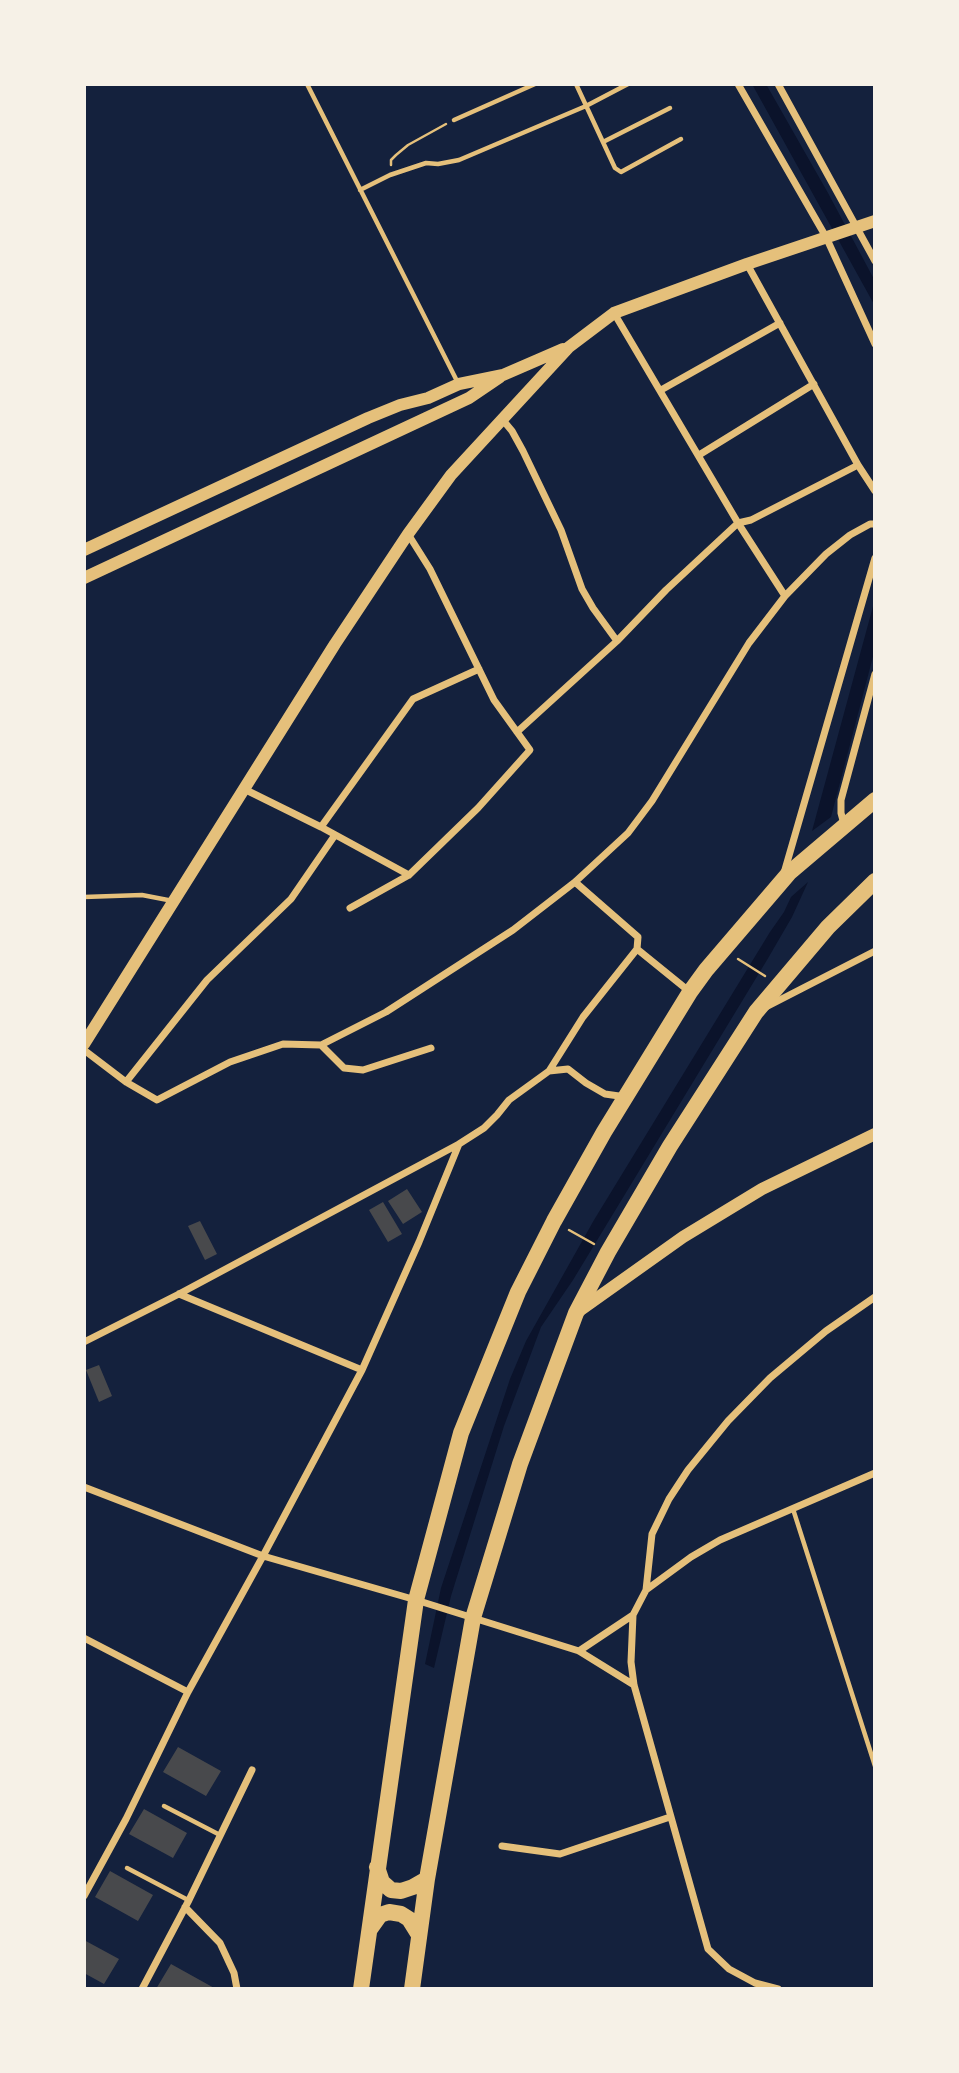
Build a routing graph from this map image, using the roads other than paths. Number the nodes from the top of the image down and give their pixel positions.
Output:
1 (307, 84) edge
2 (535, 84) edge
3 (576, 84) edge
4 (628, 84) edge
5 (738, 84) edge
6 (778, 84) edge
7 (586, 106) junction
8 (670, 108) dead end
9 (454, 120) road end
10 (681, 139) dead end
11 (603, 142) junction
12 (360, 190) junction
13 (875, 221) edge
14 (857, 226) junction
15 (826, 237) junction
16 (875, 261) edge
17 (747, 264) junction
18 (614, 313) junction
19 (780, 323) junction
20 (875, 344) edge
21 (569, 346) junction
22 (506, 373) junction
23 (459, 384) junction
24 (814, 384) junction
25 (661, 390) junction
26 (502, 419) junction
27 (699, 456) junction
28 (858, 465) junction
29 (875, 491) edge
30 (738, 523) junction
31 (875, 524) edge
32 (408, 534) junction
33 (84, 550) edge
34 (875, 558) edge
35 (84, 578) edge
36 (785, 596) junction
37 (617, 641) junction
38 (479, 669) junction
39 (875, 674) edge
40 (516, 732) junction
41 (244, 789) junction
42 (875, 800) edge
43 (844, 825) junction
44 (321, 827) junction
45 (335, 835) junction
46 (410, 875) junction
47 (875, 881) edge
48 (575, 882) junction
49 (780, 882) junction
50 (84, 897) edge
51 (174, 901) junction
52 (351, 908) dead end
53 (637, 949) junction
54 (875, 951) edge
55 (690, 992) junction
56 (756, 1012) junction
57 (84, 1044) edge
58 (321, 1045) junction
59 (430, 1048) dead end
60 (84, 1050) edge
61 (549, 1071) junction
62 (127, 1082) junction
63 (626, 1097) junction
64 (875, 1135) edge
65 (459, 1144) junction
66 (179, 1294) junction
67 (875, 1297) edge
68 (576, 1313) junction
69 (84, 1342) edge
70 (362, 1370) junction
71 (875, 1473) edge
72 (84, 1487) edge
73 (793, 1509) junction
74 (263, 1556) junction
75 (646, 1590) junction
76 (420, 1601) junction
77 (633, 1615) junction
78 (467, 1616) junction
79 (84, 1638) edge
80 (579, 1651) junction
81 (634, 1685) junction
82 (188, 1692) junction
83 (875, 1766) edge
84 (252, 1770) dead end
85 (164, 1806) dead end
86 (670, 1817) junction
87 (221, 1835) junction
88 (502, 1846) dead end
89 (377, 1865) junction
90 (127, 1868) dead end
91 (427, 1879) junction
92 (84, 1896) edge
93 (187, 1904) junction
94 (370, 1930) junction
95 (419, 1935) junction
96 (142, 1989) edge
97 (237, 1989) edge
98 (360, 1989) edge
99 (412, 1989) edge
100 (778, 1989) edge

1 - 12 lane
2 - 9 lane
3 - 7 lane
4 - 7 lane
5 - 15 street
6 - 14 street
7 - 11 lane
7 - 12 lane
8 - 11 lane
10 - 11 lane
12 - 23 lane
13 - 14 street
14 - 15 street
14 - 16 street
15 - 17 street
15 - 20 street
17 - 18 street
17 - 19 street
18 - 21 street
18 - 25 street
19 - 24 street
19 - 25 street
21 - 22 street
21 - 26 street
22 - 23 street
22 - 35 street
23 - 33 street
24 - 27 street
24 - 28 street
25 - 27 street
26 - 32 street
26 - 37 street
27 - 30 street
28 - 29 street
28 - 30 street
30 - 36 street
30 - 37 street
31 - 36 street
32 - 38 street
32 - 41 street
34 - 49 street
36 - 48 street
37 - 40 street
38 - 40 street
38 - 44 street
39 - 43 street
40 - 46 street
41 - 44 street
41 - 51 street
42 - 43 main road
43 - 49 main road
44 - 45 street
45 - 46 street
45 - 62 street
46 - 52 street
47 - 56 main road
48 - 53 street
48 - 58 street
49 - 55 main road
50 - 51 lane
51 - 57 street
53 - 55 street
53 - 61 street
54 - 56 street
55 - 63 main road
56 - 68 main road
58 - 59 street
58 - 62 street
60 - 62 street
61 - 63 street
61 - 65 street
63 - 76 main road
64 - 68 street
65 - 66 street
65 - 70 street
66 - 69 street
66 - 70 street
67 - 75 street
68 - 78 main road
70 - 74 street
71 - 73 street
72 - 74 street
73 - 75 street
73 - 83 lane
74 - 76 street
74 - 82 street
75 - 77 street
76 - 78 street
76 - 89 main road
77 - 80 street
77 - 81 street
78 - 80 street
78 - 91 main road
79 - 82 street
80 - 81 street
81 - 86 street
82 - 92 street
84 - 87 street
85 - 87 lane
86 - 88 street
86 - 100 street
87 - 93 street
89 - 91 main road
89 - 94 main road
90 - 93 lane
91 - 95 main road
93 - 96 street
93 - 97 street
94 - 95 main road
94 - 98 main road
95 - 99 main road

